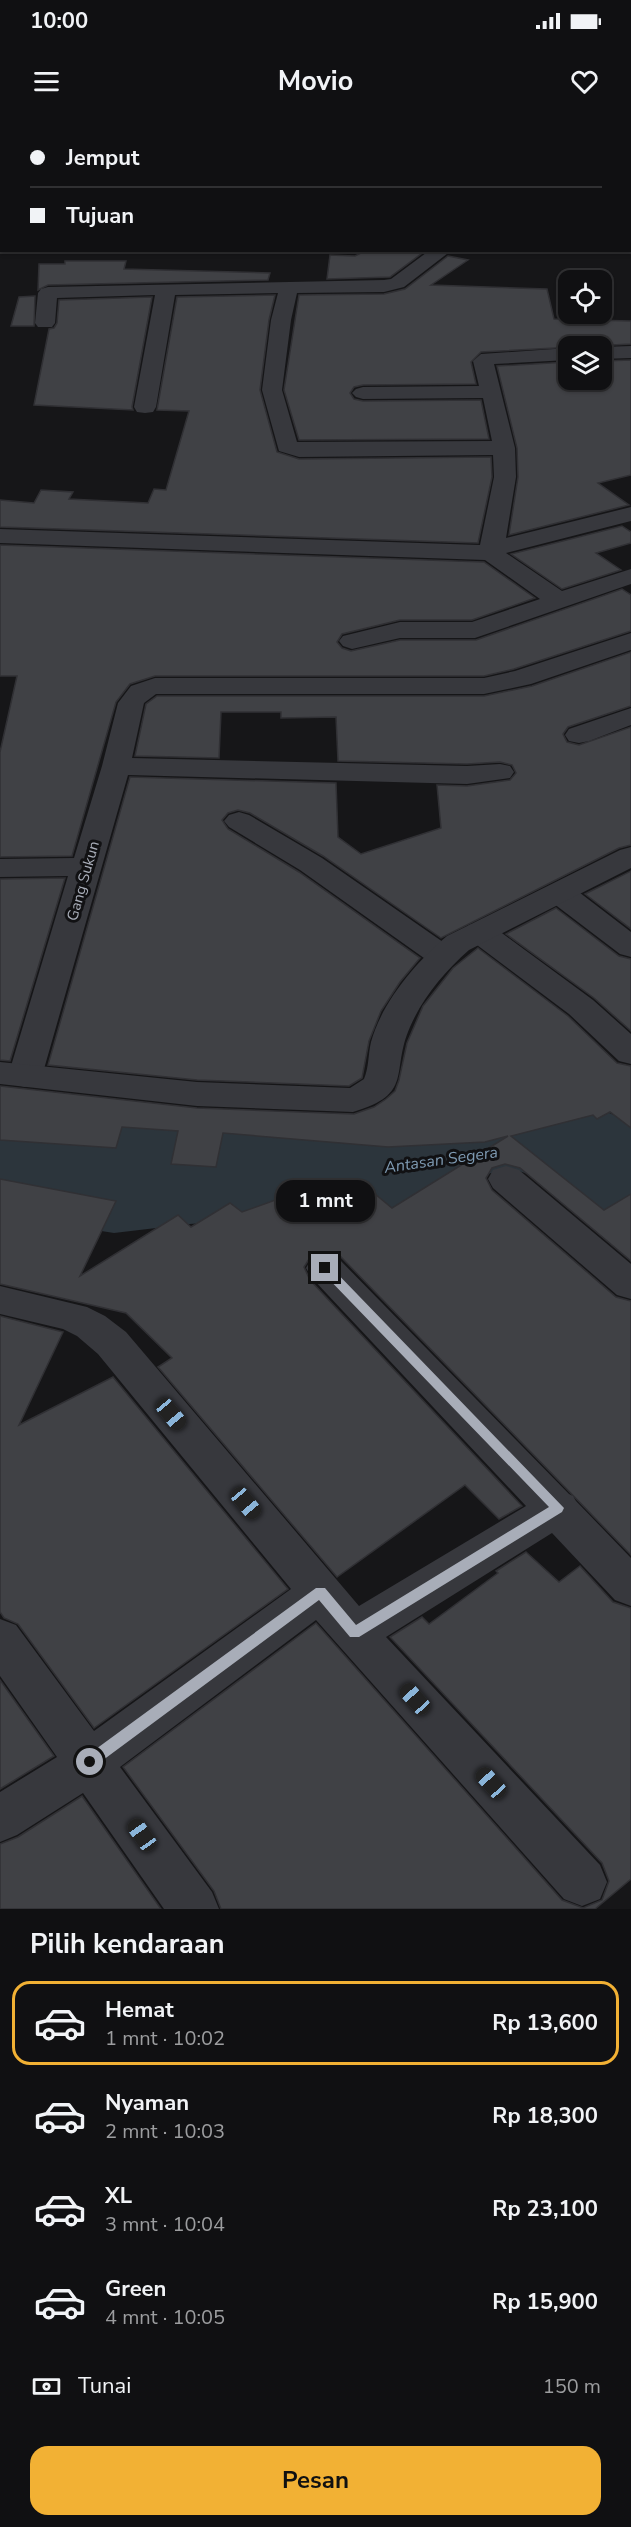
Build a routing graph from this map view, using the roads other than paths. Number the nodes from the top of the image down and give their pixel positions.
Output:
1 (440, 252) edge
2 (289, 287) junction
3 (166, 290) junction
4 (45, 323) dead end
5 (631, 352) edge
6 (612, 353) edge
7 (558, 355) edge
8 (490, 392) junction
9 (363, 393) dead end
10 (145, 407) dead end
11 (504, 448) junction
12 (631, 514) edge
13 (0, 536) edge
14 (493, 550) junction
15 (631, 576) edge
16 (558, 600) junction
17 (352, 640) dead end
18 (631, 641) edge
19 (631, 716) edge
20 (579, 735) dead end
21 (116, 766) junction
22 (500, 772) dead end
23 (239, 821) dead end
24 (631, 856) edge
25 (87, 867) junction
26 (0, 868) edge
27 (560, 893) junction
28 (480, 932) junction
29 (631, 947) edge
30 (442, 956) junction
31 (631, 1053) edge
32 (13, 1074) edge
33 (506, 1179) dead end
34 (325, 1268) dead end
35 (631, 1285) edge
36 (0, 1300) edge
37 (558, 1508) junction
38 (631, 1587) edge
39 (321, 1592) junction
40 (354, 1633) junction
41 (0, 1639) edge
42 (90, 1762) junction
43 (0, 1819) edge
44 (582, 1882) dead end
45 (194, 1909) edge

1 - 2 street
2 - 3 street
2 - 11 street
3 - 4 street
3 - 10 street
5 - 6 street
7 - 8 street
8 - 9 street
8 - 11 street
11 - 14 street
12 - 14 street
13 - 14 street
14 - 16 street
15 - 16 street
16 - 17 street
18 - 21 street, Gang Sukun
19 - 20 street
21 - 22 street
21 - 25 street, Gang Sukun
23 - 30 street
24 - 27 street
25 - 26 street
25 - 32 street, Gang Sukun
27 - 28 street
27 - 29 street
28 - 30 street
28 - 31 street
30 - 32 street
33 - 35 street
34 - 37 street
36 - 39 street
37 - 38 street
37 - 40 street
39 - 40 street
39 - 42 street
40 - 44 street
41 - 42 street
42 - 43 street
42 - 45 street

